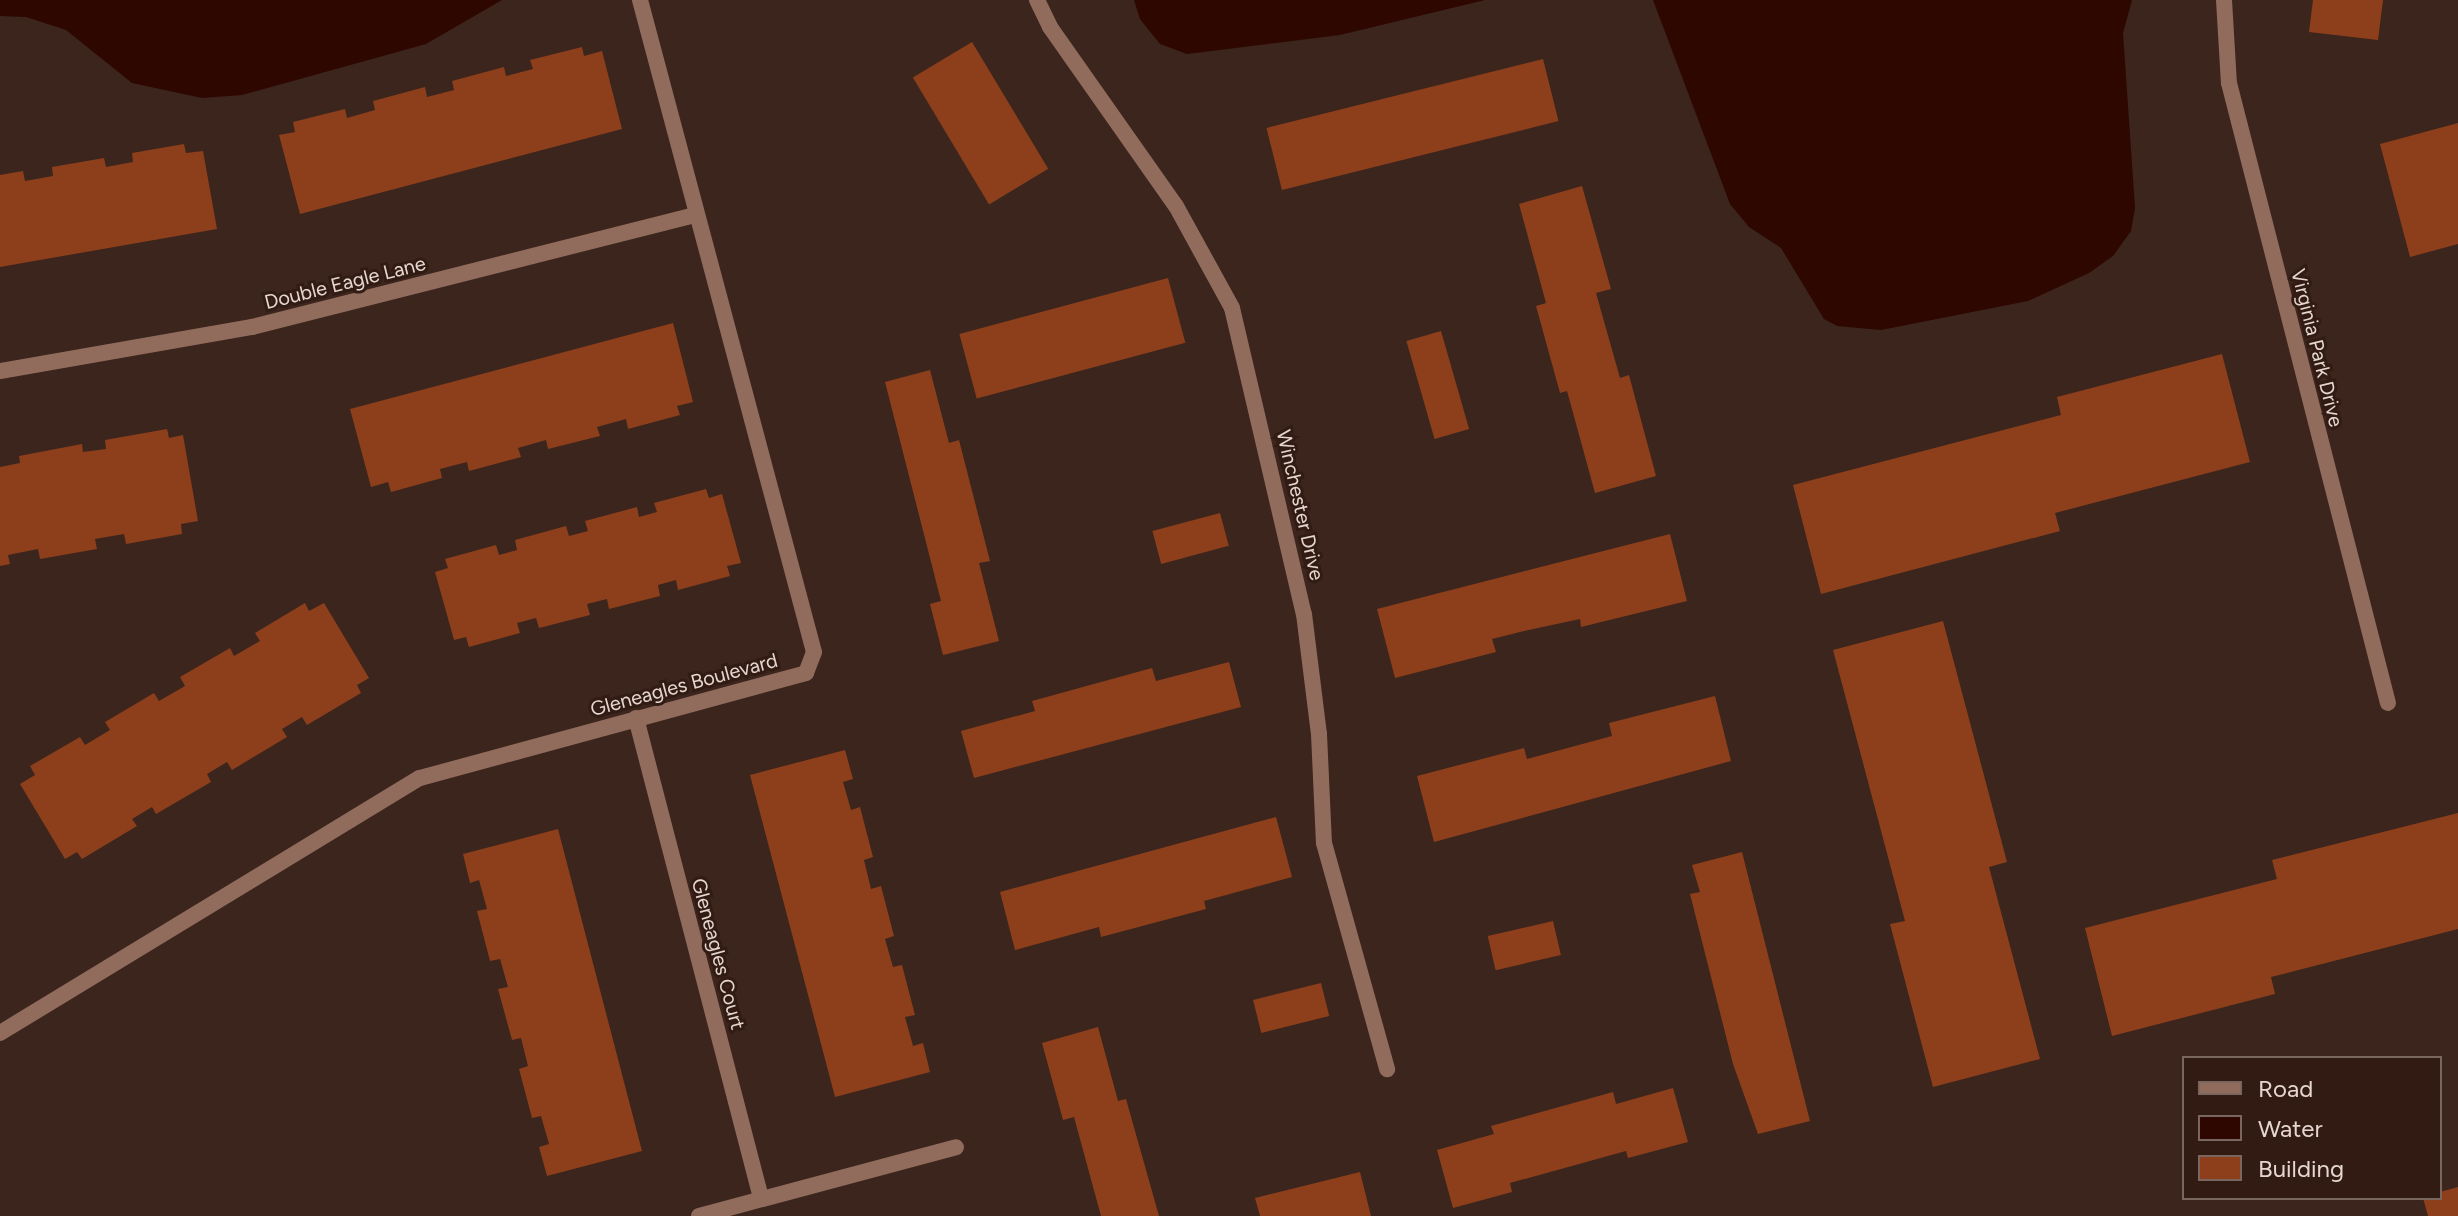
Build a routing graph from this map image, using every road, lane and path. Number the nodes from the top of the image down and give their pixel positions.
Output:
1 (640, 0) edge
2 (1037, 0) edge
3 (2224, 0) edge
4 (696, 215) junction
5 (0, 371) edge
6 (2388, 703) dead end
7 (636, 718) junction
8 (0, 1033) edge
9 (1387, 1069) dead end
10 (956, 1147) dead end
11 (761, 1199) junction
12 (699, 1216) edge

1 - 4 street, Gleneagles Boulevard
2 - 9 street, Winchester Drive
3 - 6 street, Virginia Park Drive
4 - 5 street, Double Eagle Lane
4 - 7 street, Gleneagles Boulevard
7 - 8 street, Gleneagles Boulevard
7 - 11 street, Gleneagles Court
10 - 11 street
11 - 12 street

